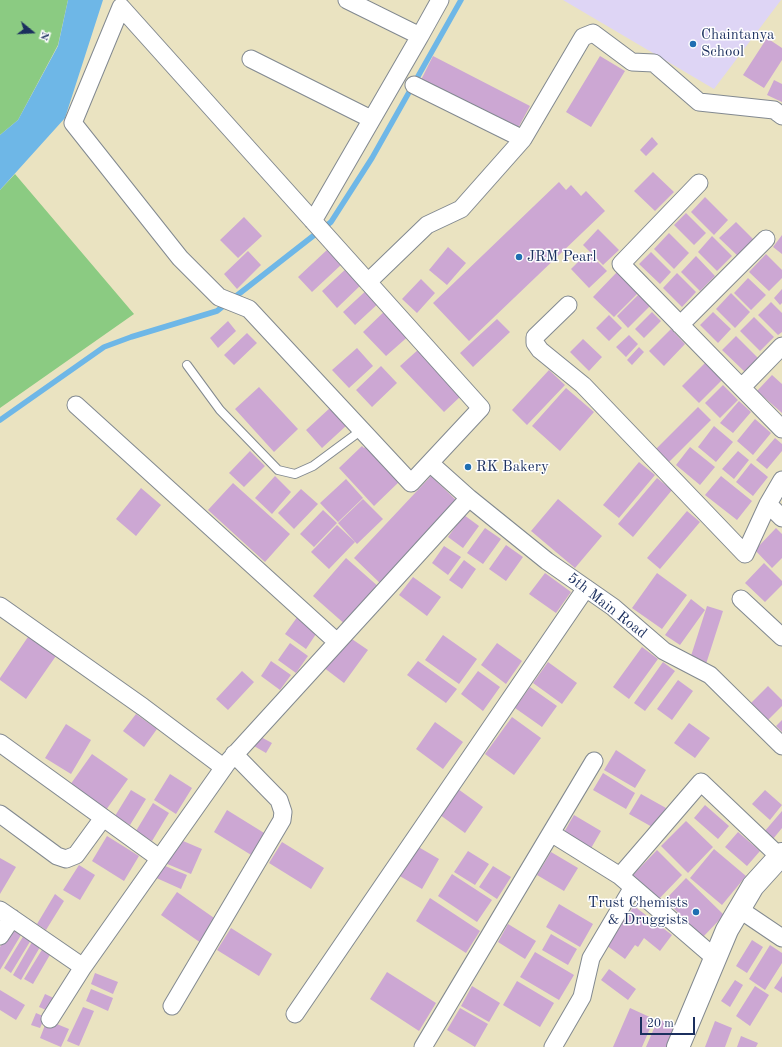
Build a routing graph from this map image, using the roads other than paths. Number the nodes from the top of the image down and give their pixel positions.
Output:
1 (348, 0) edge
2 (440, 0) edge
3 (420, 36) junction
4 (251, 59) dead end
5 (414, 86) dead end
6 (782, 116) edge
7 (371, 119) junction
8 (523, 139) junction
9 (699, 183) dead end
10 (314, 222) junction
11 (766, 239) dead end
12 (368, 282) junction
13 (568, 305) dead end
14 (680, 325) junction
15 (782, 346) edge
16 (187, 366) dead end
17 (742, 388) junction
18 (76, 405) dead end
19 (782, 429) edge
20 (363, 430) junction
21 (431, 464) junction
22 (782, 480) edge
23 (469, 498) junction
24 (768, 504) junction
25 (782, 518) edge
26 (586, 588) junction
27 (741, 599) dead end
28 (0, 606) edge
29 (782, 637) edge
30 (337, 642) junction
31 (0, 743) edge
32 (782, 746) edge
33 (234, 754) junction
34 (594, 761) dead end
35 (224, 767) junction
36 (0, 814) edge
37 (103, 818) junction
38 (551, 833) junction
39 (781, 856) edge
40 (159, 858) junction
41 (620, 876) junction
42 (633, 887) junction
43 (739, 910) junction
44 (6, 914) edge
45 (0, 936) edge
46 (782, 938) edge
47 (715, 958) junction
48 (83, 966) junction
49 (172, 1006) dead end
50 (295, 1014) dead end
51 (50, 1019) dead end
52 (423, 1047) edge
53 (553, 1047) edge
54 (678, 1047) edge

1 - 3 street
2 - 3 street
3 - 7 street
4 - 7 street
5 - 8 street
6 - 8 street
7 - 10 street
8 - 12 street
9 - 14 street
10 - 12 street
10 - 20 street
11 - 14 street
12 - 21 street
13 - 24 street
14 - 17 street
15 - 17 street
16 - 20 lane
17 - 19 street
18 - 30 street
20 - 21 street
21 - 23 street, 5th Main Road
22 - 24 street
23 - 26 street, 5th Main Road
23 - 30 street
24 - 25 street
26 - 32 street, 5th Main Road
26 - 50 street
27 - 29 street
28 - 35 street
30 - 33 street
31 - 37 street
33 - 35 street
33 - 49 street
34 - 38 street
35 - 40 street
36 - 37 street
37 - 40 street
38 - 41 street
38 - 52 street
39 - 41 street
39 - 43 street
40 - 48 street
41 - 42 street
42 - 47 street
42 - 53 street
43 - 46 street
43 - 47 street
44 - 45 street
44 - 48 street
47 - 54 street
48 - 51 street

